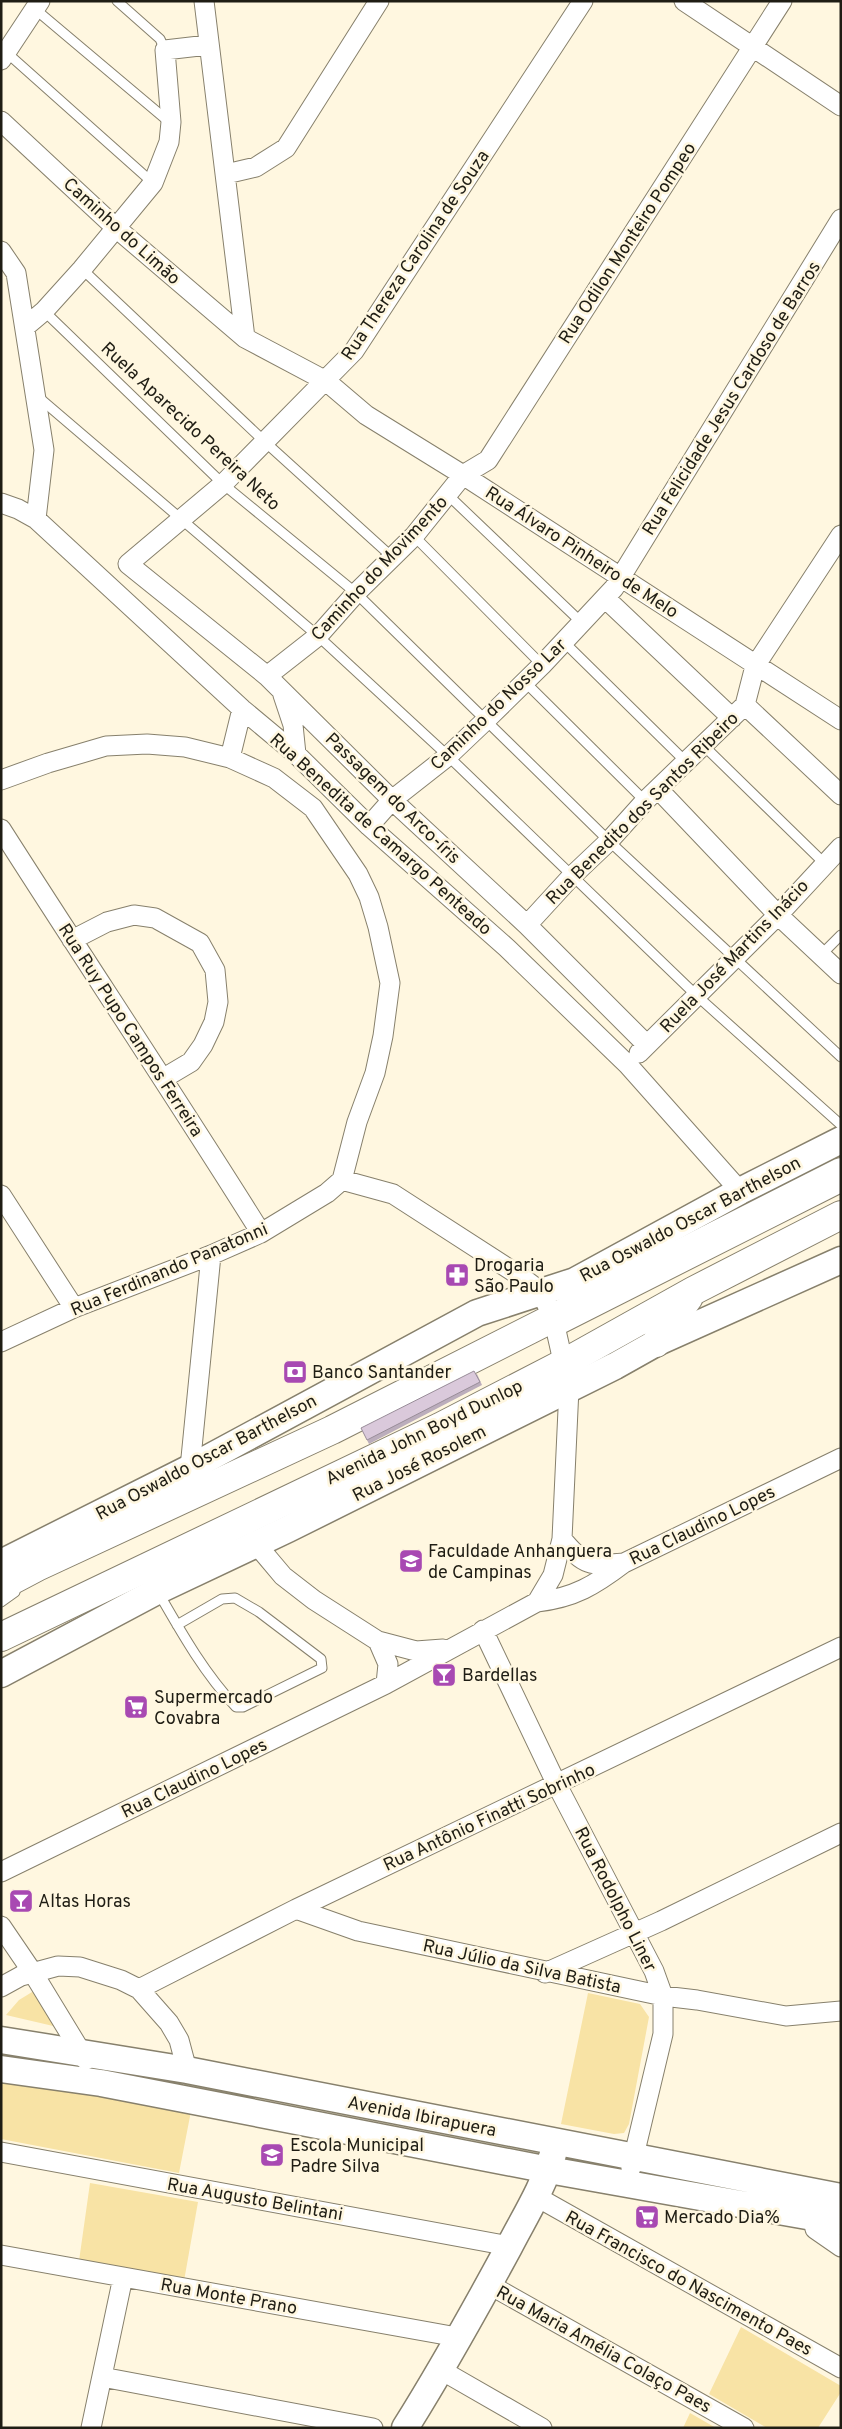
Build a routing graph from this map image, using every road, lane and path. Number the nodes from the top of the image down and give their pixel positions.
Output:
1 (116, 1) edge
2 (204, 1) edge
3 (379, 1) edge
4 (583, 1) edge
5 (684, 1) edge
6 (782, 1) edge
7 (38, 5) edge
8 (208, 45) junction
9 (754, 46) junction
10 (165, 50) junction
11 (4, 56) edge
12 (841, 106) edge
13 (1, 121) edge
14 (170, 122) junction
15 (226, 174) junction
16 (153, 183) junction
17 (841, 219) edge
18 (115, 227) junction
19 (1, 251) edge
20 (82, 269) junction
21 (44, 311) junction
22 (25, 327) junction
23 (245, 338) junction
24 (326, 381) junction
25 (37, 396) junction
26 (264, 441) junction
27 (463, 475) junction
28 (223, 484) junction
29 (448, 495) junction
30 (1, 503) edge
31 (36, 519) junction
32 (182, 520) junction
33 (841, 534) edge
34 (414, 536) junction
35 (392, 556) junction
36 (128, 564) joint
37 (621, 577) junction
38 (356, 593) junction
39 (605, 598) junction
40 (582, 623) junction
41 (318, 636) junction
42 (564, 642) junction
43 (542, 666) junction
44 (755, 666) junction
45 (266, 676) junction
46 (525, 682) junction
47 (282, 691) junction
48 (746, 705) junction
49 (242, 709) junction
50 (732, 718) junction
51 (487, 720) junction
52 (841, 720) edge
53 (703, 745) junction
54 (296, 754) junction
55 (448, 756) junction
56 (230, 758) junction
57 (685, 761) junction
58 (1, 780) edge
59 (652, 795) junction
60 (841, 795) edge
61 (392, 800) junction
62 (370, 826) junction
63 (1, 829) edge
64 (609, 842) junction
65 (841, 847) edge
66 (824, 863) junction
67 (571, 877) junction
68 (778, 915) junction
69 (527, 925) junction
70 (841, 935) edge
71 (72, 940) junction
72 (820, 956) junction
73 (734, 958) junction
74 (841, 974) edge
75 (696, 995) junction
76 (648, 1045) junction
77 (841, 1057) edge
78 (628, 1065) junction
79 (164, 1078) junction
80 (841, 1125) edge
81 (841, 1140) edge
82 (841, 1172) edge
83 (342, 1180) junction
84 (841, 1188) edge
85 (740, 1191) junction
86 (1, 1195) edge
87 (841, 1215) edge
88 (799, 1225) dead end
89 (261, 1232) junction
90 (211, 1255) junction
91 (841, 1260) edge
92 (540, 1291) junction
93 (693, 1291) junction
94 (74, 1308) junction
95 (624, 1318) dead end
96 (552, 1328) junction
97 (1, 1342) edge
98 (656, 1343) junction
99 (502, 1355) dead end
100 (563, 1362) junction
101 (440, 1416) dead end
102 (841, 1458) edge
103 (280, 1465) dead end
104 (190, 1468) junction
105 (245, 1481) dead end
106 (246, 1509) dead end
107 (562, 1540) junction
108 (256, 1544) junction
109 (1, 1563) edge
110 (624, 1563) junction
111 (19, 1585) edge
112 (157, 1591) junction
113 (1, 1602) edge
114 (536, 1602) junction
115 (177, 1625) junction
116 (483, 1630) junction
117 (1, 1637) edge
118 (378, 1641) junction
119 (841, 1647) edge
120 (449, 1648) junction
121 (1, 1674) edge
122 (386, 1684) junction
123 (557, 1785) junction
124 (841, 1832) edge
125 (1, 1872) edge
126 (296, 1909) junction
127 (1, 1926) edge
128 (634, 1934) junction
129 (33, 1973) junction
130 (545, 1973) junction
131 (1, 1987) edge
132 (138, 1989) junction
133 (663, 1996) junction
134 (841, 2011) edge
135 (1, 2040) edge
136 (80, 2052) junction
137 (1, 2069) edge
138 (187, 2070) junction
139 (101, 2083) junction
140 (557, 2142) junction
141 (1, 2152) edge
142 (635, 2156) junction
143 (549, 2170) junction
144 (627, 2183) junction
145 (839, 2196) edge
146 (537, 2197) junction
147 (812, 2216) junction
148 (841, 2222) edge
149 (509, 2246) junction
150 (841, 2248) edge
151 (1, 2255) edge
152 (123, 2276) junction
153 (490, 2285) junction
154 (457, 2337) junction
155 (841, 2368) edge
156 (441, 2370) junction
157 (102, 2377) junction
158 (91, 2428) edge
159 (374, 2428) edge
160 (405, 2428) edge
161 (542, 2428) edge
162 (744, 2428) edge

1 - 10 lane
2 - 8 street
3 - 15 street
4 - 24 street, Rua Thereza Carolina de Souza
5 - 9 street
6 - 9 street, Rua Odilon Monteiro Pompeo
7 - 11 street
7 - 14 lane
8 - 10 street
8 - 15 street
9 - 12 street
9 - 27 street, Rua Odilon Monteiro Pompeo
10 - 14 street
11 - 16 lane
13 - 18 street, Caminho do Limão
14 - 16 street
15 - 23 street
16 - 18 street
17 - 37 street, Rua Felicidade Jesus Cardoso de Barros
18 - 20 street
18 - 23 street, Caminho do Limão
19 - 22 street
20 - 21 street
20 - 26 lane
21 - 22 street
21 - 28 lane, Ruela Aparecido Pereira Neto
22 - 25 street
23 - 24 street, Caminho do Limão
24 - 26 street, Rua Thereza Carolina de Souza
24 - 27 street, Rua Álvaro Pinheiro de Melo
25 - 31 street
25 - 32 lane
26 - 28 street, Rua Thereza Carolina de Souza
26 - 35 lane
27 - 29 street, Caminho do Movimento
27 - 37 street, Rua Álvaro Pinheiro de Melo
28 - 32 street, Rua Thereza Carolina de Souza
28 - 38 lane, Ruela Aparecido Pereira Neto
29 - 34 street, Caminho do Movimento
29 - 40 lane
30 - 31 street, Rua Benedita de Camargo Penteado
31 - 49 street, Rua Benedita de Camargo Penteado
32 - 36 street, Rua Thereza Carolina de Souza
32 - 41 lane
33 - 44 street, Rua Benedito dos Santos Ribeiro
34 - 35 street, Caminho do Movimento
34 - 43 lane
35 - 38 street, Caminho do Movimento
36 - 45 street, Passagem do Arco-íris
37 - 39 street, Caminho do Nosso Lar
37 - 44 street, Rua Álvaro Pinheiro de Melo
38 - 41 street, Caminho do Movimento
38 - 51 lane, Ruela Aparecido Pereira Neto
39 - 40 street, Caminho do Nosso Lar
39 - 50 street
40 - 42 street, Caminho do Nosso Lar
41 - 45 street, Caminho do Movimento
41 - 55 lane
42 - 43 street, Caminho do Nosso Lar
42 - 57 lane
43 - 46 street, Caminho do Nosso Lar
44 - 48 street, Rua Benedito dos Santos Ribeiro
44 - 52 street, Rua Álvaro Pinheiro de Melo
45 - 47 street, Passagem do Arco-íris
46 - 51 street, Caminho do Nosso Lar
46 - 59 lane
47 - 54 street
47 - 61 street, Passagem do Arco-íris
48 - 50 street, Rua Benedito dos Santos Ribeiro
48 - 60 street
49 - 54 street, Rua Benedita de Camargo Penteado
49 - 56 street
50 - 53 street, Rua Benedito dos Santos Ribeiro
51 - 55 street, Caminho do Nosso Lar
51 - 64 lane, Ruela Aparecido Pereira Neto
53 - 57 street, Rua Benedito dos Santos Ribeiro
53 - 66 lane
54 - 62 street, Rua Benedita de Camargo Penteado
55 - 61 street, Caminho do Nosso Lar
55 - 67 lane
56 - 58 street
56 - 83 street
57 - 59 street, Rua Benedito dos Santos Ribeiro
59 - 64 street, Rua Benedito dos Santos Ribeiro
59 - 68 street
61 - 62 street, Caminho do Nosso Lar
61 - 69 street, Passagem do Arco-íris
62 - 78 street, Rua Benedita de Camargo Penteado
63 - 71 street, Rua Ruy Pupo Campos Ferreira
64 - 67 street, Rua Benedito dos Santos Ribeiro
64 - 73 lane, Ruela Aparecido Pereira Neto
65 - 66 street, Ruela José Martins Inácio
66 - 68 street, Ruela José Martins Inácio
67 - 69 street, Rua Benedito dos Santos Ribeiro
67 - 75 lane
68 - 72 street
68 - 73 street, Ruela José Martins Inácio
69 - 76 street, Passagem do Arco-íris
70 - 72 lane
71 - 79 street, Rua Ruy Pupo Campos Ferreira
71 - 79 street
72 - 74 street
73 - 75 street, Ruela José Martins Inácio
73 - 77 lane, Ruela Aparecido Pereira Neto
75 - 76 street, Ruela José Martins Inácio
75 - 80 lane
76 - 78 street, Ruela José Martins Inácio
78 - 85 street, Rua Benedita de Camargo Penteado
79 - 89 street, Rua Ruy Pupo Campos Ferreira
81 - 85 street, Rua Oswaldo Oscar Barthelson
82 - 96 main road
83 - 89 street, Rua Ferdinando Panatonni
83 - 92 street
84 - 96 lane
85 - 92 street, Rua Oswaldo Oscar Barthelson
86 - 94 street
87 - 93 main road, Avenida John Boyd Dunlop
88 - 95 lane
89 - 90 street, Rua Ferdinando Panatonni
90 - 94 street, Rua Ferdinando Panatonni
90 - 104 street
91 - 98 street, Rua José Rosolem
92 - 96 street
92 - 104 street, Rua Oswaldo Oscar Barthelson
93 - 98 main road
93 - 100 main road, Avenida John Boyd Dunlop
94 - 97 street, Rua Ferdinando Panatonni
96 - 100 street
96 - 111 main road
98 - 100 street, Rua José Rosolem
99 - 103 lane
100 - 107 street
100 - 108 street, Rua José Rosolem
100 - 117 main road, Avenida John Boyd Dunlop
101 - 106 lane
102 - 110 street, Rua Claudino Lopes
104 - 109 street, Rua Oswaldo Oscar Barthelson
105 - 111 lane
107 - 110 street
107 - 114 street
108 - 112 street, Rua José Rosolem
108 - 118 street
110 - 114 street, Rua Claudino Lopes
111 - 113 lane
112 - 115 lane
112 - 121 street, Rua José Rosolem
114 - 116 street, Rua Claudino Lopes
115 - 115 lane
116 - 120 street, Rua Claudino Lopes
116 - 123 street, Rua Rodolpho Liner
118 - 120 street
118 - 122 street
119 - 123 street, Rua Antônio Finatti Sobrinho
120 - 122 street, Rua Claudino Lopes
122 - 125 street, Rua Claudino Lopes
123 - 126 street, Rua Antônio Finatti Sobrinho
123 - 128 street, Rua Rodolpho Liner
124 - 128 street
126 - 130 street, Rua Júlio da Silva Batista
126 - 132 street, Rua Antônio Finatti Sobrinho
127 - 129 street
128 - 130 street
128 - 133 street, Rua Rodolpho Liner
129 - 131 street
129 - 132 street
129 - 136 street
130 - 133 street, Rua Júlio da Silva Batista
132 - 138 street
133 - 134 street, Rua Júlio da Silva Batista
133 - 142 street, Rua Rodolpho Liner
135 - 136 street, Avenida Ibirapuera
136 - 138 street, Avenida Ibirapuera
136 - 139 street
137 - 139 street, Avenida Ibirapuera
138 - 140 street, Avenida Ibirapuera
139 - 143 street, Avenida Ibirapuera
140 - 142 street, Avenida Ibirapuera
140 - 143 street
141 - 149 street, Rua Augusto Belintani
142 - 144 street, Rua Rodolpho Liner
142 - 145 street, Avenida Ibirapuera
143 - 144 street, Avenida Ibirapuera
143 - 146 street
144 - 147 street, Avenida Ibirapuera
145 - 147 street
146 - 149 street
146 - 155 street, Rua Francisco do Nascimento Paes
147 - 148 street, Avenida Ibirapuera
147 - 150 street
149 - 153 street
151 - 152 street, Rua Monte Prano
152 - 154 street, Rua Monte Prano
152 - 157 street
153 - 154 street
153 - 162 street, Rua Maria Amélia Colaço Paes
154 - 156 street
156 - 160 street
156 - 161 street
157 - 158 street
157 - 159 street

